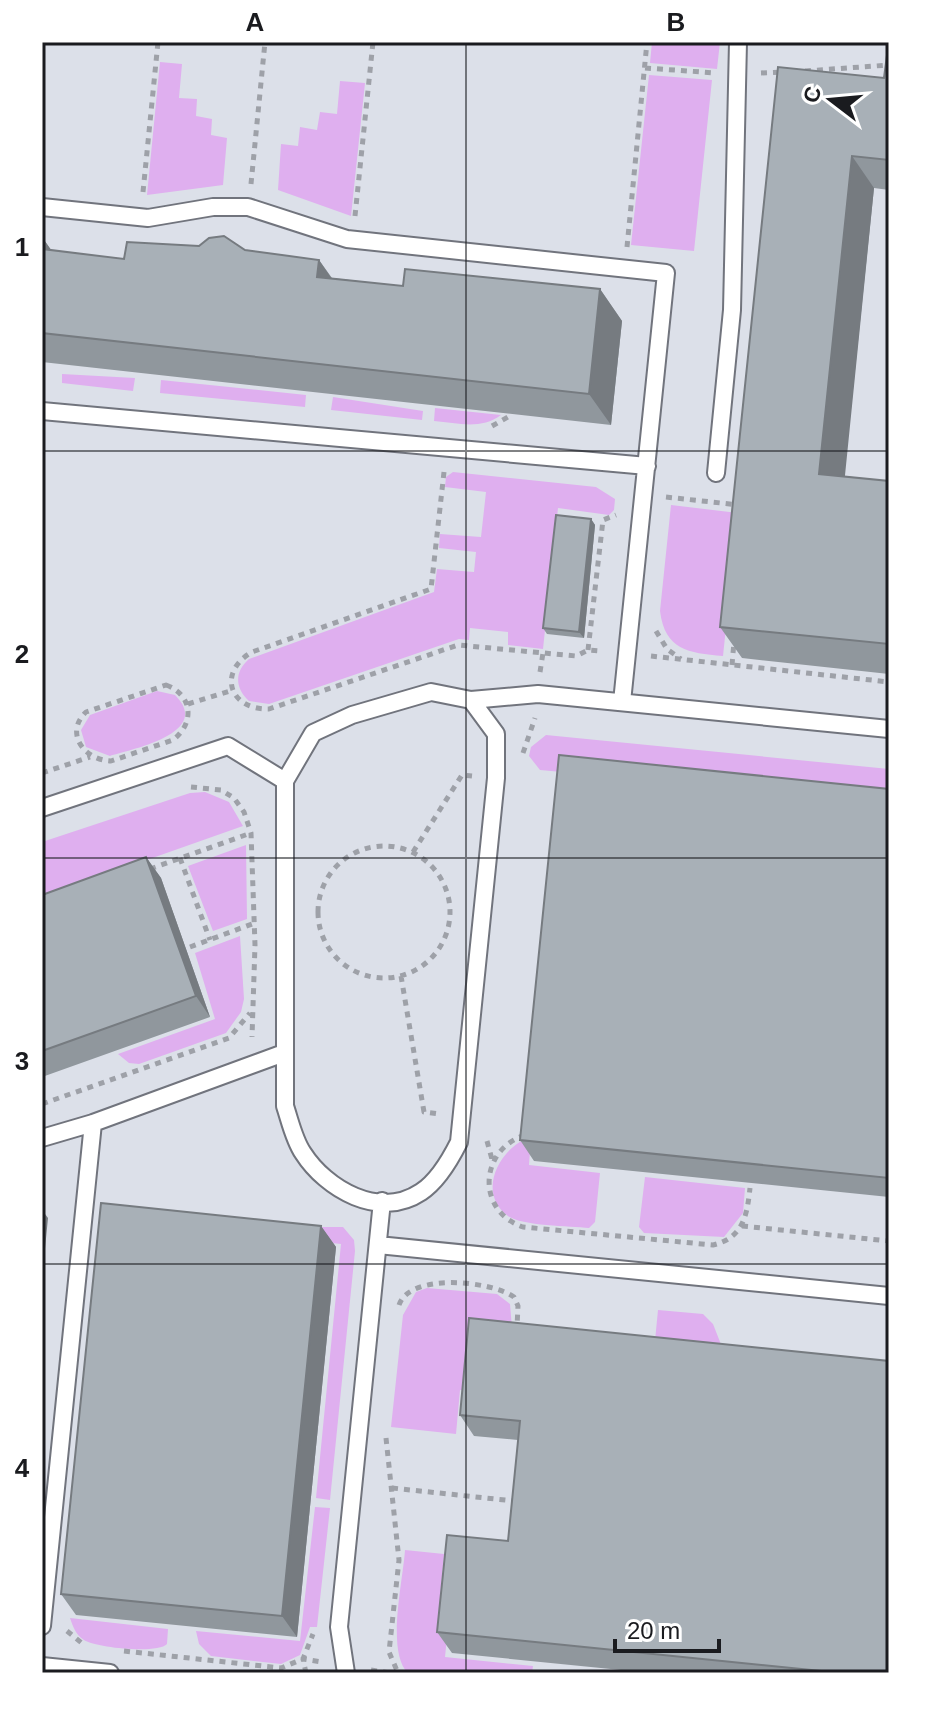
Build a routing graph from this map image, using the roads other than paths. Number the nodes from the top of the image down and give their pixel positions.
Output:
1 (738, 42) edge
2 (42, 207) edge
3 (42, 411) edge
4 (647, 466) junction
5 (716, 473) dead end
6 (471, 700) junction
7 (622, 702) junction
8 (889, 729) edge
9 (285, 781) junction
10 (42, 808) edge
11 (284, 1053) junction
12 (93, 1123) junction
13 (42, 1138) edge
14 (382, 1201) junction
15 (378, 1245) junction
16 (889, 1296) edge
17 (49, 1628) edge
18 (42, 1666) edge
19 (110, 1673) edge
20 (346, 1673) edge

1 - 5 lane
2 - 4 lane
3 - 4 lane
4 - 7 lane
6 - 7 lane
6 - 9 lane
6 - 14 lane
7 - 8 lane
9 - 10 lane
9 - 11 lane
11 - 12 lane
11 - 14 lane
12 - 13 lane
12 - 17 lane
14 - 15 lane
15 - 16 lane
15 - 20 lane
18 - 19 lane

